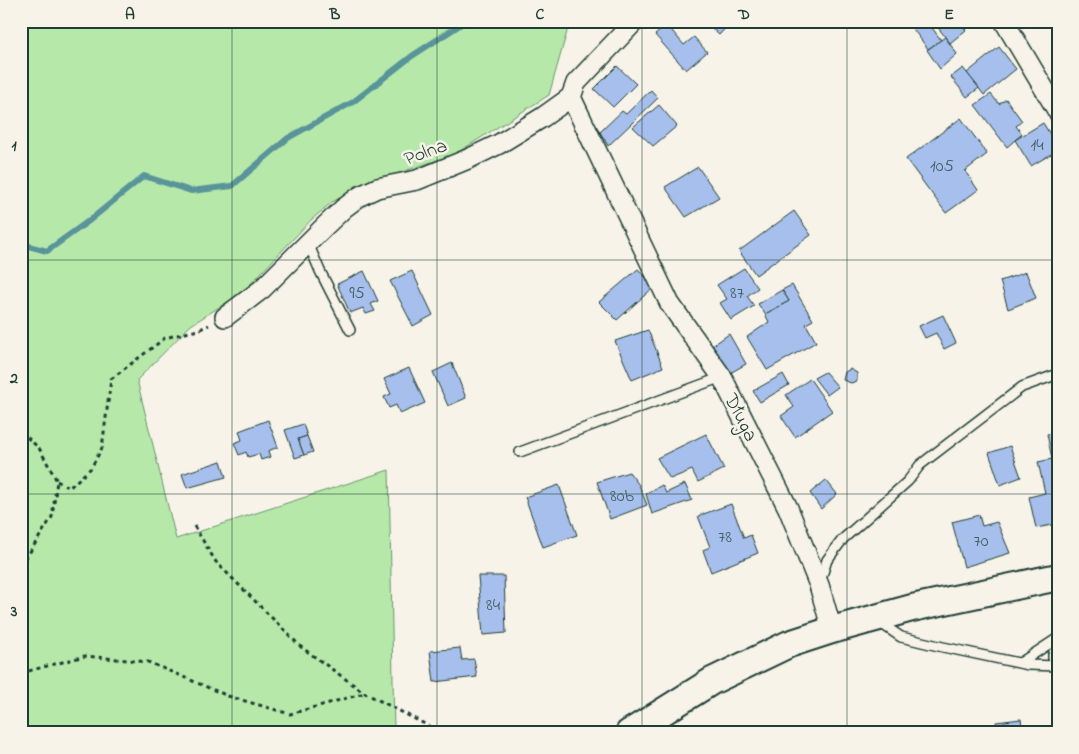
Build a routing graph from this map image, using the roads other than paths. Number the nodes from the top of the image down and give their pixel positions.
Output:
1 (635, 21) edge
2 (1004, 21) edge
3 (571, 97) junction
4 (1058, 112) edge
5 (308, 243) junction
6 (225, 317) road end
7 (350, 330) dead end
8 (1058, 374) edge
9 (722, 377) junction
10 (520, 452) dead end
11 (1058, 577) edge
12 (819, 585) junction
13 (872, 618) junction
14 (832, 630) junction
15 (1058, 638) edge
16 (1020, 663) junction
17 (1058, 666) edge
18 (629, 733) edge

1 - 3 street, Polna
2 - 4 street
3 - 5 street, Polna
3 - 9 street, Długa
5 - 6 street, Polna
5 - 7 lane
8 - 12 lane
9 - 10 lane
9 - 12 street, Długa
11 - 13 street
12 - 14 street, Długa
13 - 14 street
13 - 16 lane
14 - 18 street
15 - 16 lane
16 - 17 lane

